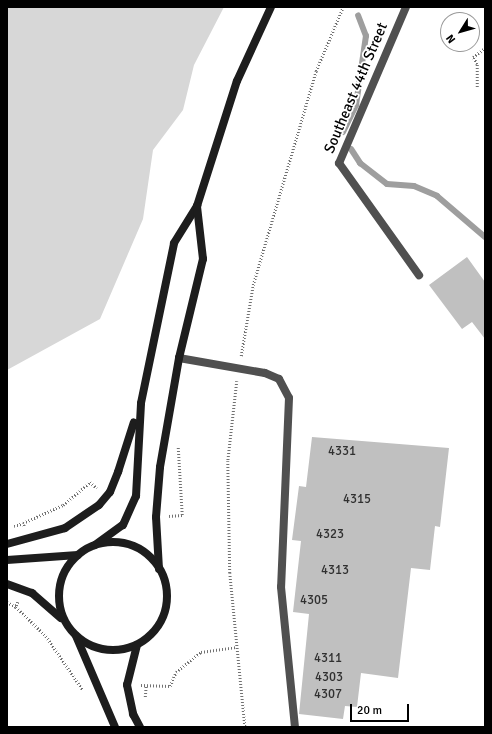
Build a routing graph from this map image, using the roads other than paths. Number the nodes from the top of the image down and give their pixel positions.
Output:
1 (271, 7) edge
2 (406, 7) edge
3 (197, 206) junction
4 (419, 275) dead end
5 (179, 358) junction
6 (141, 403) junction
7 (7, 544) edge
8 (95, 545) junction
9 (78, 555) junction
10 (7, 560) edge
11 (159, 569) junction
12 (7, 584) edge
13 (64, 621) junction
14 (76, 636) junction
15 (137, 645) junction
16 (115, 727) edge
17 (140, 727) edge
18 (296, 727) edge

1 - 3 main road
2 - 4 lane, Southeast 44th Street
3 - 5 main road
3 - 6 main road
5 - 11 main road
5 - 18 lane
6 - 7 main road
6 - 8 main road
8 - 9 main road
8 - 11 main road
9 - 10 main road
9 - 13 main road
11 - 15 main road
12 - 13 main road
13 - 14 main road
14 - 15 main road
14 - 16 main road
15 - 17 main road

